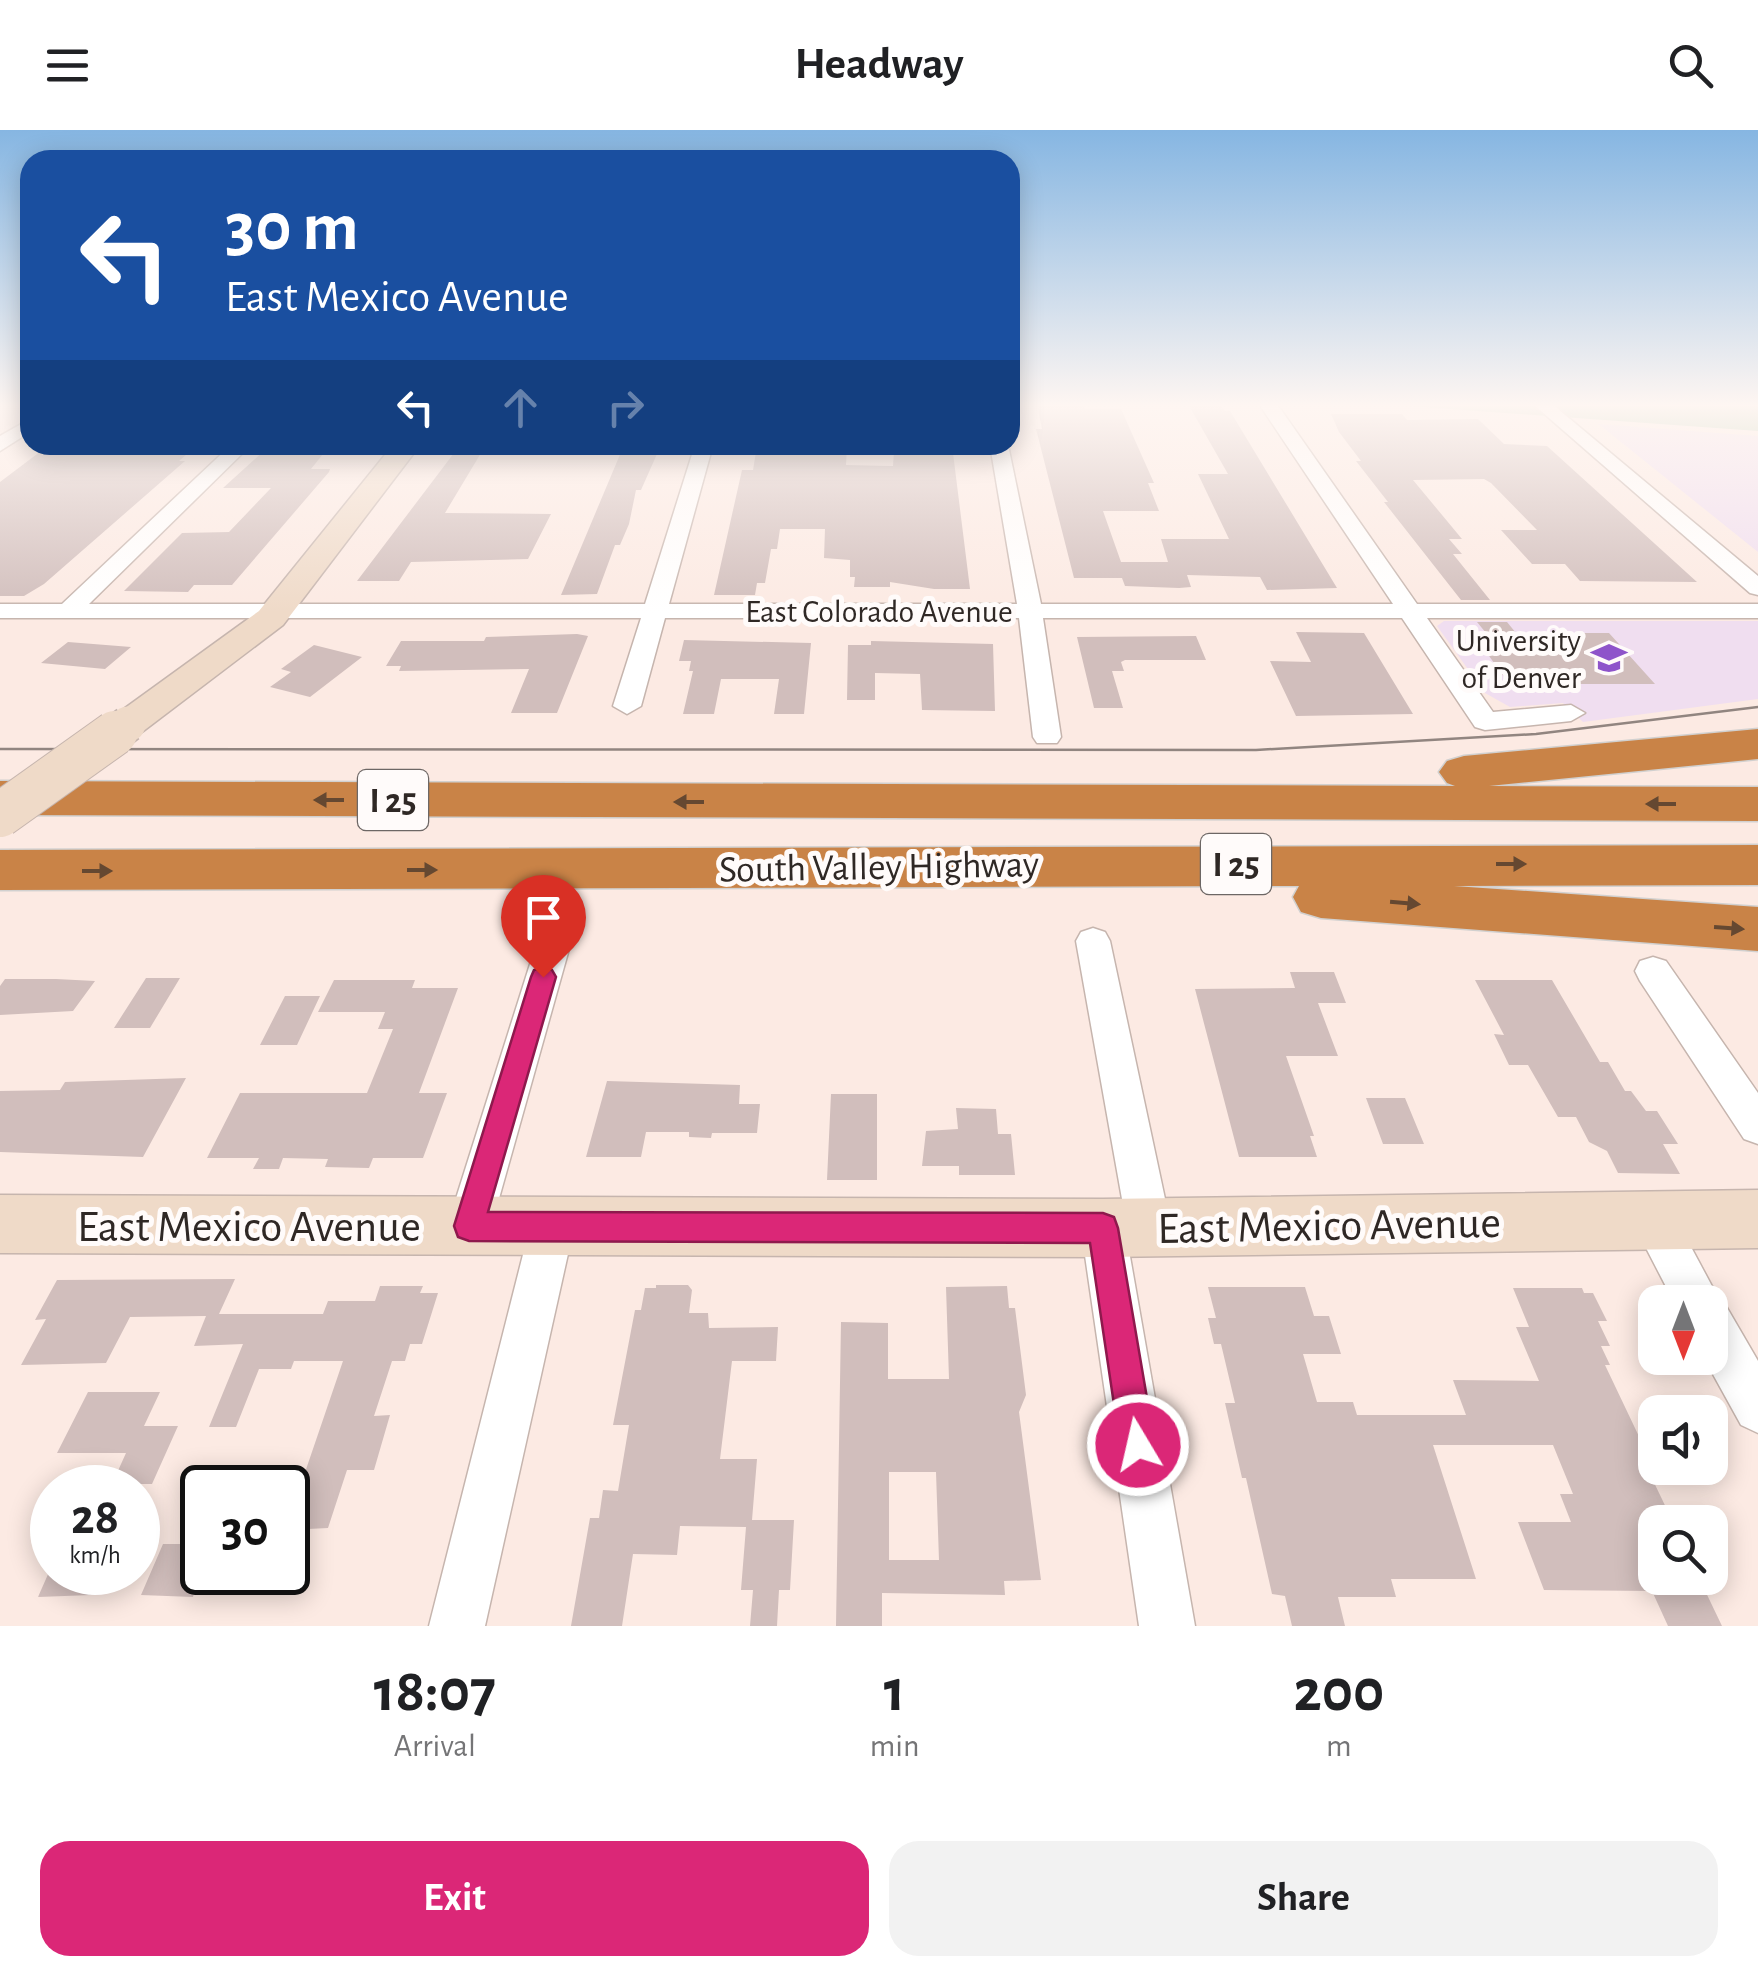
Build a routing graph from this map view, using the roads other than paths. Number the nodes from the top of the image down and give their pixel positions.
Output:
1 (212, 474) edge
2 (384, 474) edge
3 (695, 474) edge
4 (1004, 474) edge
5 (1316, 474) edge
6 (1624, 474) edge
7 (1758, 588) edge
8 (0, 611) edge
9 (68, 611) junction
10 (654, 611) junction
11 (1758, 611) edge
12 (276, 612) junction
13 (1030, 612) junction
14 (1410, 612) junction
15 (627, 706) dead end
16 (1571, 712) dead end
17 (1047, 737) dead end
18 (1758, 744) edge
19 (0, 798) edge
20 (786, 803) junction
21 (1758, 804) edge
22 (0, 815) edge
23 (1758, 865) edge
24 (714, 868) junction
25 (0, 870) edge
26 (1758, 930) edge
27 (1094, 941) dead end
28 (554, 942) dead end
29 (1653, 971) dead end
30 (1758, 1126) edge
31 (1758, 1218) edge
32 (1653, 1219) junction
33 (0, 1224) edge
34 (469, 1226) junction
35 (552, 1226) junction
36 (1126, 1227) junction
37 (1690, 1285) edge
38 (1728, 1354) edge
39 (1758, 1408) edge
40 (457, 1626) edge
41 (1167, 1626) edge

1 - 9 street
2 - 12 street
3 - 10 street
4 - 13 street
5 - 14 street
6 - 7 street
8 - 9 street, East Colorado Avenue
9 - 12 street, East Colorado Avenue
10 - 12 street, East Colorado Avenue
10 - 13 street, East Colorado Avenue
10 - 15 street
11 - 14 street, East Colorado Avenue
12 - 22 street, bridge
13 - 14 street, East Colorado Avenue
13 - 17 street
14 - 16 street
18 - 20 highway
20 -> 19 highway, South Valley Highway / I 25
21 -> 20 highway, South Valley Highway / I 25
24 -> 23 highway, South Valley Highway / I 25
25 -> 24 highway, South Valley Highway / I 25
24 -> 26 highway
27 - 36 street
28 - 34 street
29 - 30 street
31 - 32 street, East Mexico Avenue
32 - 36 street, East Mexico Avenue
32 - 37 street
33 - 34 street, East Mexico Avenue
34 - 35 street, East Mexico Avenue
35 - 36 street, East Mexico Avenue
35 - 40 street
36 - 41 street
38 - 39 street

